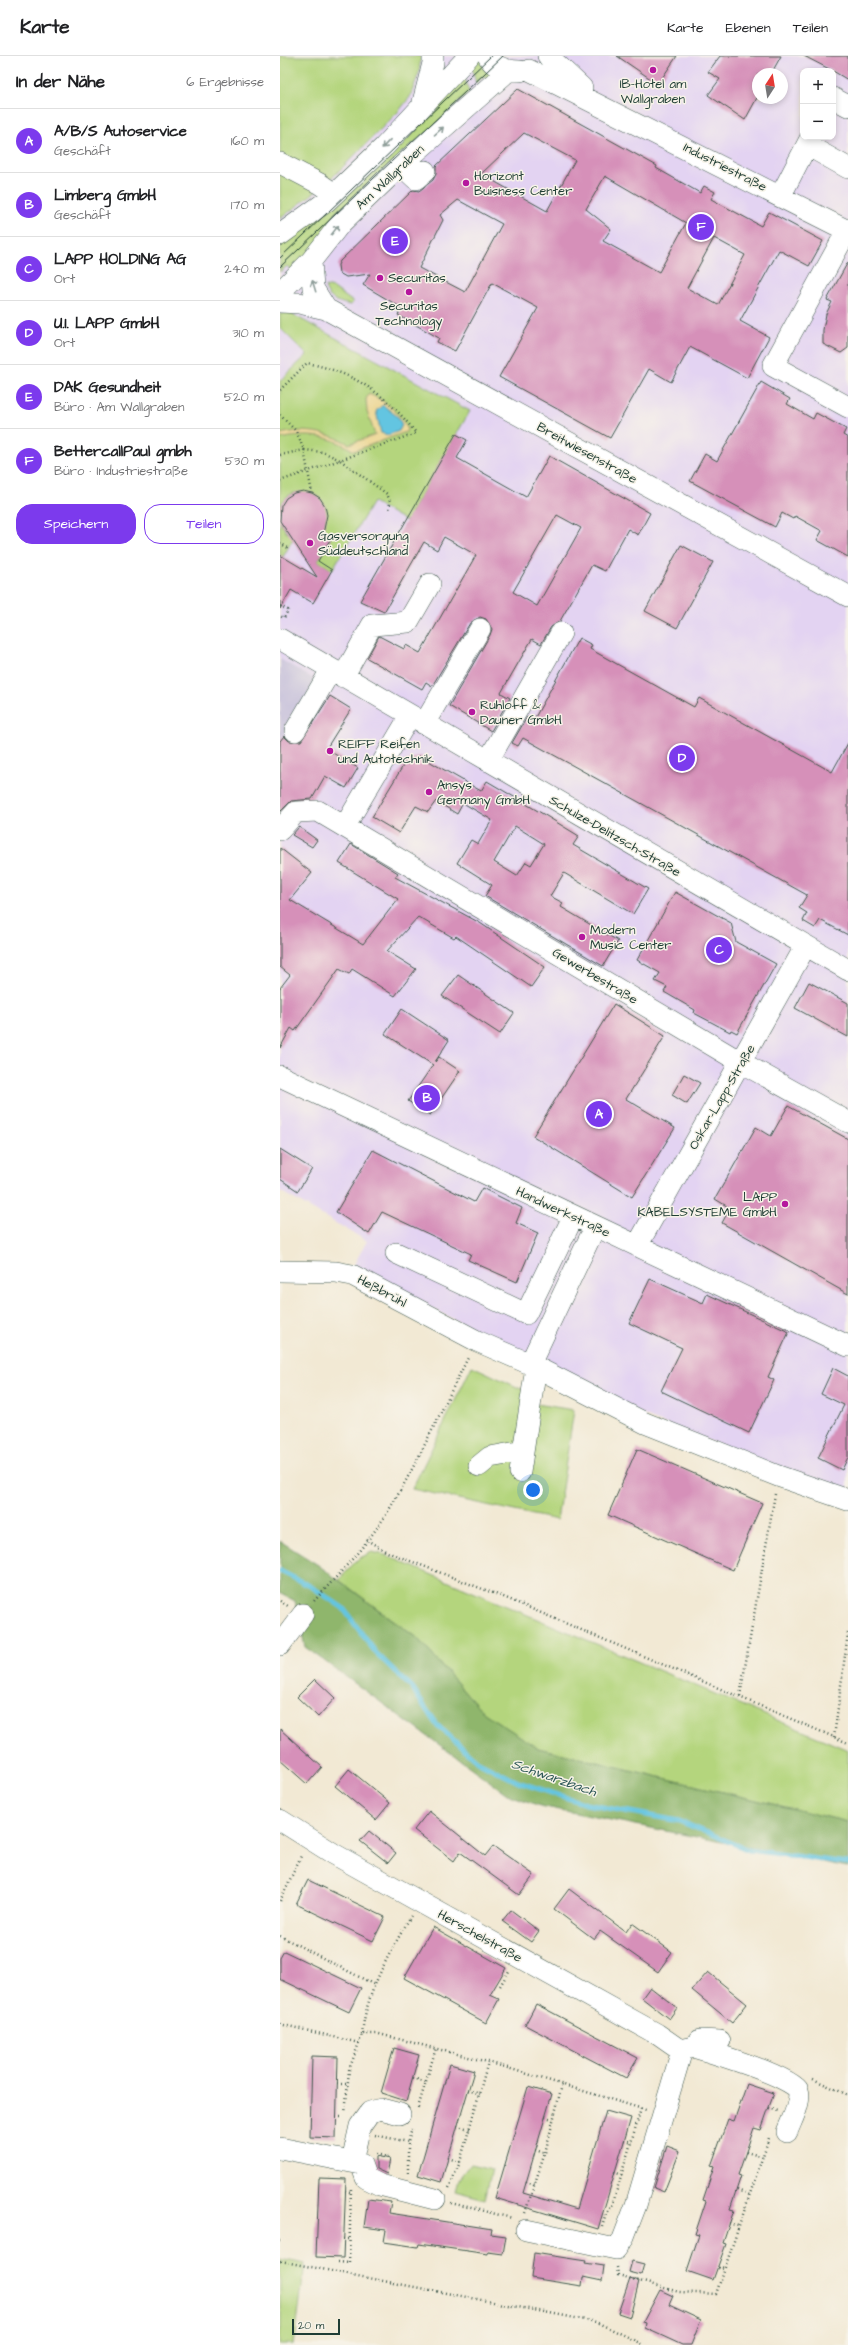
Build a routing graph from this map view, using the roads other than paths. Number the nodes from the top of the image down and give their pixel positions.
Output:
1 (433, 56) edge
2 (469, 56) edge
3 (488, 56) edge
4 (548, 56) edge
5 (537, 63) edge
6 (508, 71) junction
7 (836, 100) edge
8 (422, 105) junction
9 (601, 105) junction
10 (848, 106) edge
11 (809, 141) edge
12 (280, 163) edge
13 (401, 165) junction
14 (848, 168) edge
15 (425, 171) dead end
16 (334, 194) junction
17 (781, 195) junction
18 (848, 230) edge
19 (280, 234) edge
20 (311, 261) junction
21 (280, 292) edge
22 (280, 302) edge
23 (326, 309) junction
24 (848, 407) edge
25 (430, 584) dead end
26 (848, 596) edge
27 (480, 628) dead end
28 (561, 633) dead end
29 (280, 639) edge
30 (337, 673) junction
31 (417, 720) junction
32 (295, 731) dead end
33 (488, 761) junction
34 (345, 826) junction
35 (280, 830) edge
36 (805, 947) junction
37 (848, 970) edge
38 (742, 1063) junction
39 (280, 1076) edge
40 (848, 1122) edge
41 (573, 1217) junction
42 (595, 1227) junction
43 (638, 1246) junction
44 (396, 1253) dead end
45 (280, 1271) edge
46 (526, 1314) junction
47 (548, 1325) junction
48 (848, 1346) edge
49 (533, 1365) junction
50 (523, 1451) junction
51 (479, 1466) dead end
52 (520, 1472) dead end
53 (848, 1500) edge
54 (309, 1608) road end
55 (280, 1646) edge
56 (280, 1820) edge
57 (720, 2041) dead end
58 (686, 2049) junction
59 (400, 2114) dead end
60 (778, 2127) road end
61 (280, 2148) edge
62 (352, 2162) junction
63 (439, 2200) road end
64 (524, 2225) road end

1 - 8 street, Am Wallgraben
2 - 8 street, Am Wallgraben
3 - 6 street
4 - 9 street, Industriestraße
5 - 6 street
5 - 9 street, Industriestraße
13 -> 6 street, Am Wallgraben
7 - 10 street
8 -> 16 street, Am Wallgraben
9 - 17 street, Industriestraße
11 - 14 street
11 - 17 street
12 - 16 street
13 - 15 street
20 -> 13 street, Am Wallgraben
16 - 19 street, Am Wallgraben
17 - 18 street, Industriestraße
18 - 24 street
20 - 21 street, Am Wallgraben
23 -> 20 street, Breitwiesenstraße
22 - 23 street, Breitwiesenstraße
23 - 26 street, Breitwiesenstraße
25 - 30 street
27 - 31 street
28 - 33 street
29 - 30 street, Schulze-Delitzsch-Straße
30 - 31 street, Schulze-Delitzsch-Straße
30 - 32 street
31 - 33 street, Schulze-Delitzsch-Straße
31 - 34 street
33 - 36 street, Schulze-Delitzsch-Straße
34 - 35 street, Gewerbestraße
34 - 38 street, Gewerbestraße
36 - 37 street, Schulze-Delitzsch-Straße
36 - 38 street, Oskar-Lapp-Straße
38 - 40 street, Gewerbestraße
38 - 43 street, Oskar-Lapp-Straße
39 - 41 street, Handwerkstraße
41 - 42 street, Handwerkstraße
41 - 46 street
42 - 43 street, Handwerkstraße
42 - 47 street
43 - 48 street, Handwerkstraße
44 - 46 street
45 - 49 street, Heßbrühl
46 - 47 street
47 - 49 street
49 - 50 street
49 - 53 street, Heßbrühl
50 - 51 street
50 - 52 street
54 - 55 street
56 - 58 street, Herschelstraße
57 - 58 street
58 - 60 street, Herschelstraße
58 - 64 street
59 - 62 street
61 - 62 street
62 - 63 street

